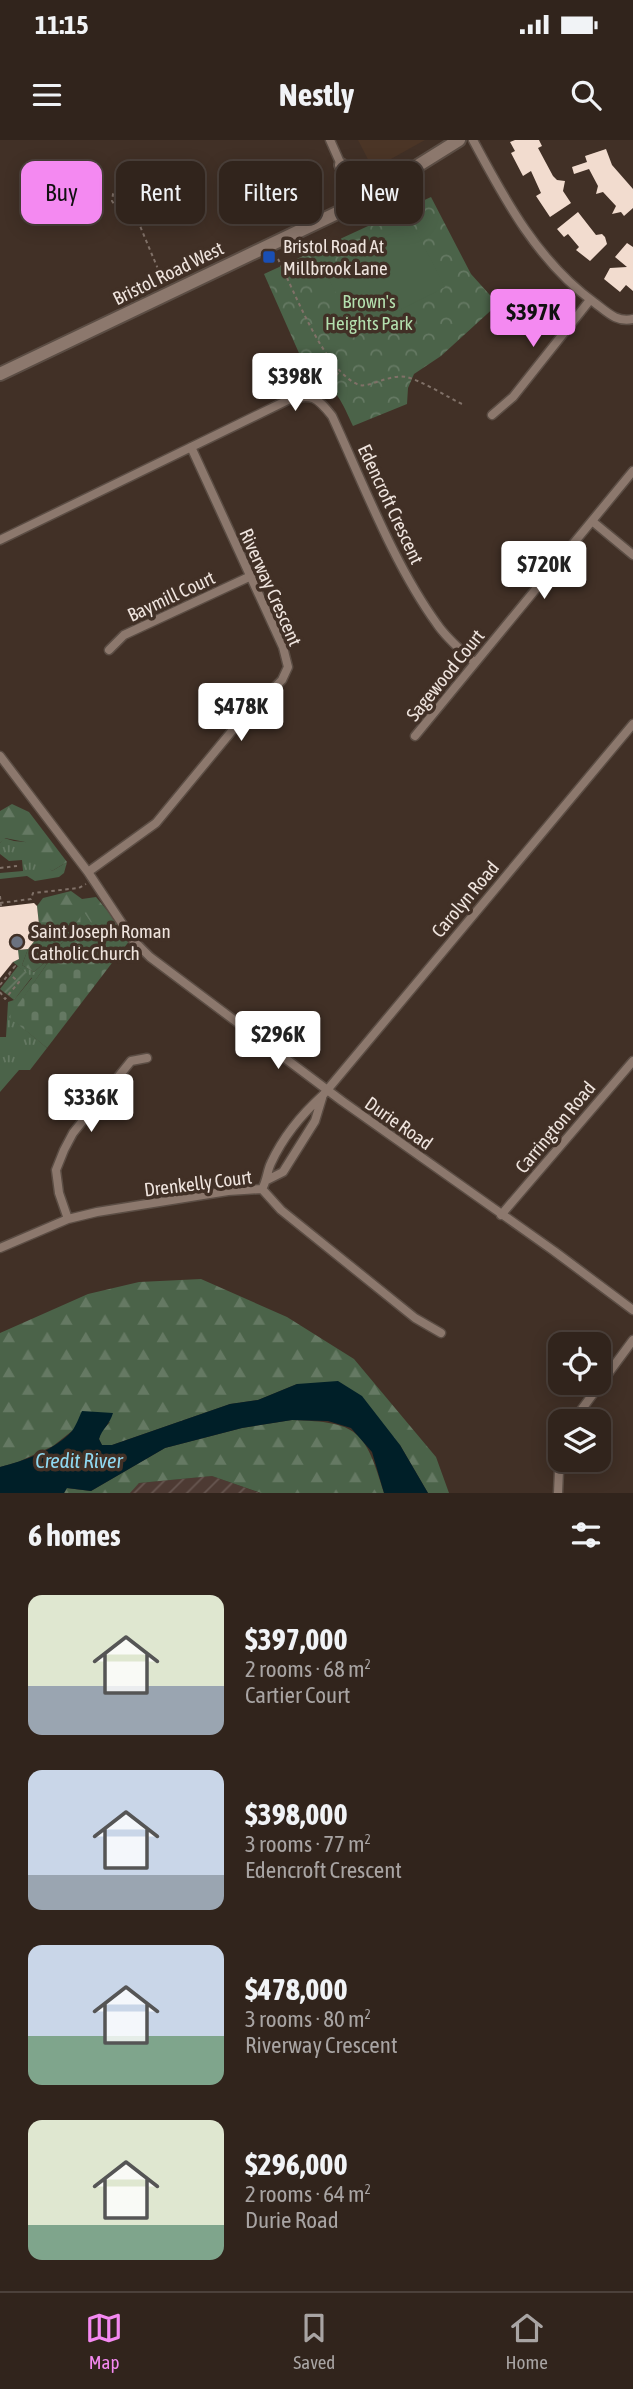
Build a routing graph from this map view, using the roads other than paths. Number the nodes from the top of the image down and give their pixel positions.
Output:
1 (330, 140) edge
2 (459, 140) edge
3 (473, 140) edge
4 (339, 161) edge
5 (423, 163) edge
6 (336, 213) edge
7 (590, 300) junction
8 (633, 319) edge
9 (0, 374) edge
10 (492, 415) dead end
11 (191, 447) junction
12 (633, 471) edge
13 (592, 521) junction
14 (0, 540) edge
15 (633, 555) edge
16 (251, 576) junction
17 (109, 650) dead end
18 (475, 663) junction
19 (633, 724) edge
20 (415, 736) dead end
21 (0, 755) edge
22 (91, 876) junction
23 (147, 1058) dead end
24 (633, 1061) edge
25 (325, 1092) junction
26 (267, 1180) junction
27 (262, 1189) junction
28 (501, 1215) junction
29 (68, 1219) junction
30 (0, 1248) edge
31 (633, 1310) edge
32 (441, 1334) dead end
33 (633, 1340) edge
34 (582, 1409) edge
35 (559, 1472) edge
36 (558, 1493) edge

1 - 4 street
2 - 5 street, Bristol Road West
3 - 7 street
6 - 9 street, Bristol Road West
7 - 8 street
7 - 10 street
11 - 14 street
11 - 16 street, Riverway Crescent
11 - 18 street, Edencroft Crescent
12 - 13 street, Sagewood Court
13 - 15 street
13 - 18 street, Sagewood Court
16 - 17 street, Baymill Court
16 - 22 street, Riverway Crescent
18 - 20 street, Sagewood Court
19 - 25 street, Carolyn Road
21 - 22 street, Durie Road
22 - 25 street, Durie Road
23 - 29 street
24 - 28 street, Carrington Road
25 - 26 street, Carolyn Road
25 - 26 street, Carolyn Road
25 - 28 street, Durie Road
26 - 27 street, Carolyn Road
27 - 29 street, Drenkelly Court
27 - 32 street, Drenkelly Court
28 - 31 street, Durie Road
29 - 30 street, Drenkelly Court
33 - 34 street
35 - 36 street

